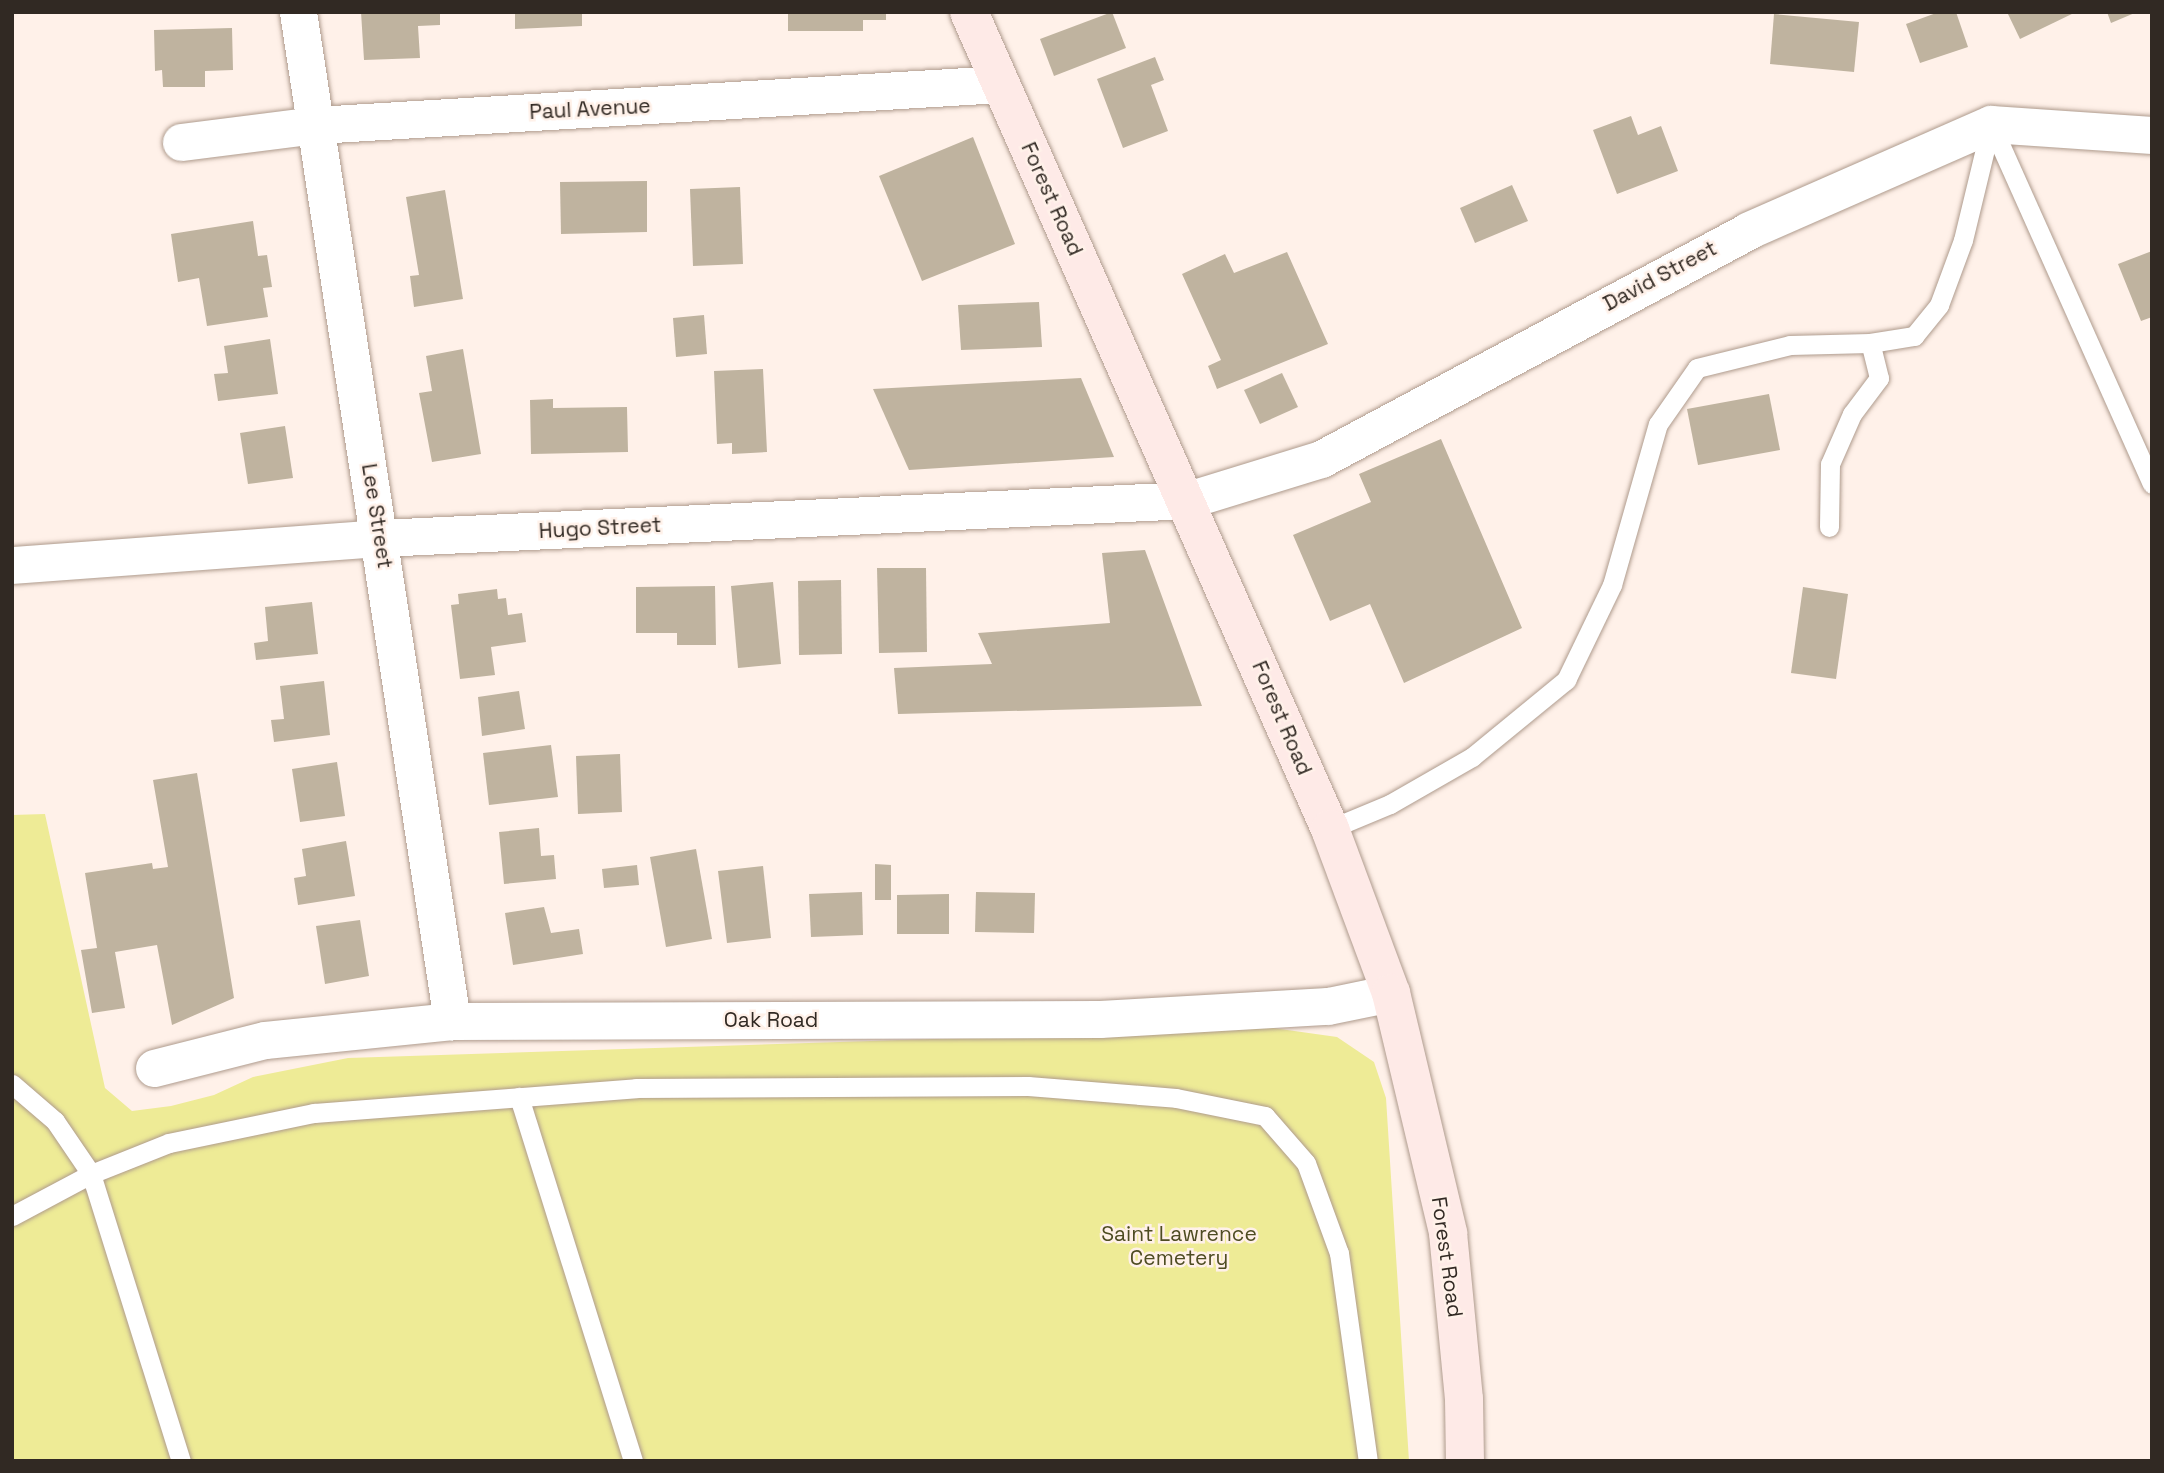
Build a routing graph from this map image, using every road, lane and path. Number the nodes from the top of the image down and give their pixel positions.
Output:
1 (298, 12) edge
2 (970, 12) edge
3 (1000, 84) junction
4 (1991, 124) junction
5 (316, 125) junction
6 (2152, 135) edge
7 (181, 142) dead end
8 (1870, 343) junction
9 (2152, 484) edge
10 (1188, 500) junction
11 (1829, 527) dead end
12 (380, 538) junction
13 (12, 565) edge
14 (1330, 829) junction
15 (1391, 993) junction
16 (452, 1021) junction
17 (154, 1068) dead end
18 (12, 1084) edge
19 (519, 1097) junction
20 (91, 1174) junction
21 (12, 1216) edge
22 (181, 1461) edge
23 (633, 1461) edge
24 (1368, 1461) edge
25 (1465, 1461) edge

1 - 5 street, Lee Street
2 - 3 main road, Forest Road
3 - 5 street, Paul Avenue
3 - 10 main road, Forest Road
4 - 6 street, David Street
4 - 8 lane
4 - 9 lane
4 - 10 street, David Street
5 - 7 street, Paul Avenue
5 - 12 street, Lee Street
8 - 11 lane
8 - 14 lane
10 - 12 street, Hugo Street
10 - 14 main road, Forest Road
12 - 13 street, Hugo Street
12 - 16 street, Lee Street
14 - 15 main road, Forest Road
15 - 16 street, Oak Road
15 - 25 main road, Forest Road
16 - 17 street, Oak Road
18 - 20 lane
19 - 20 lane
19 - 23 lane
19 - 24 lane
20 - 21 lane
20 - 22 lane

